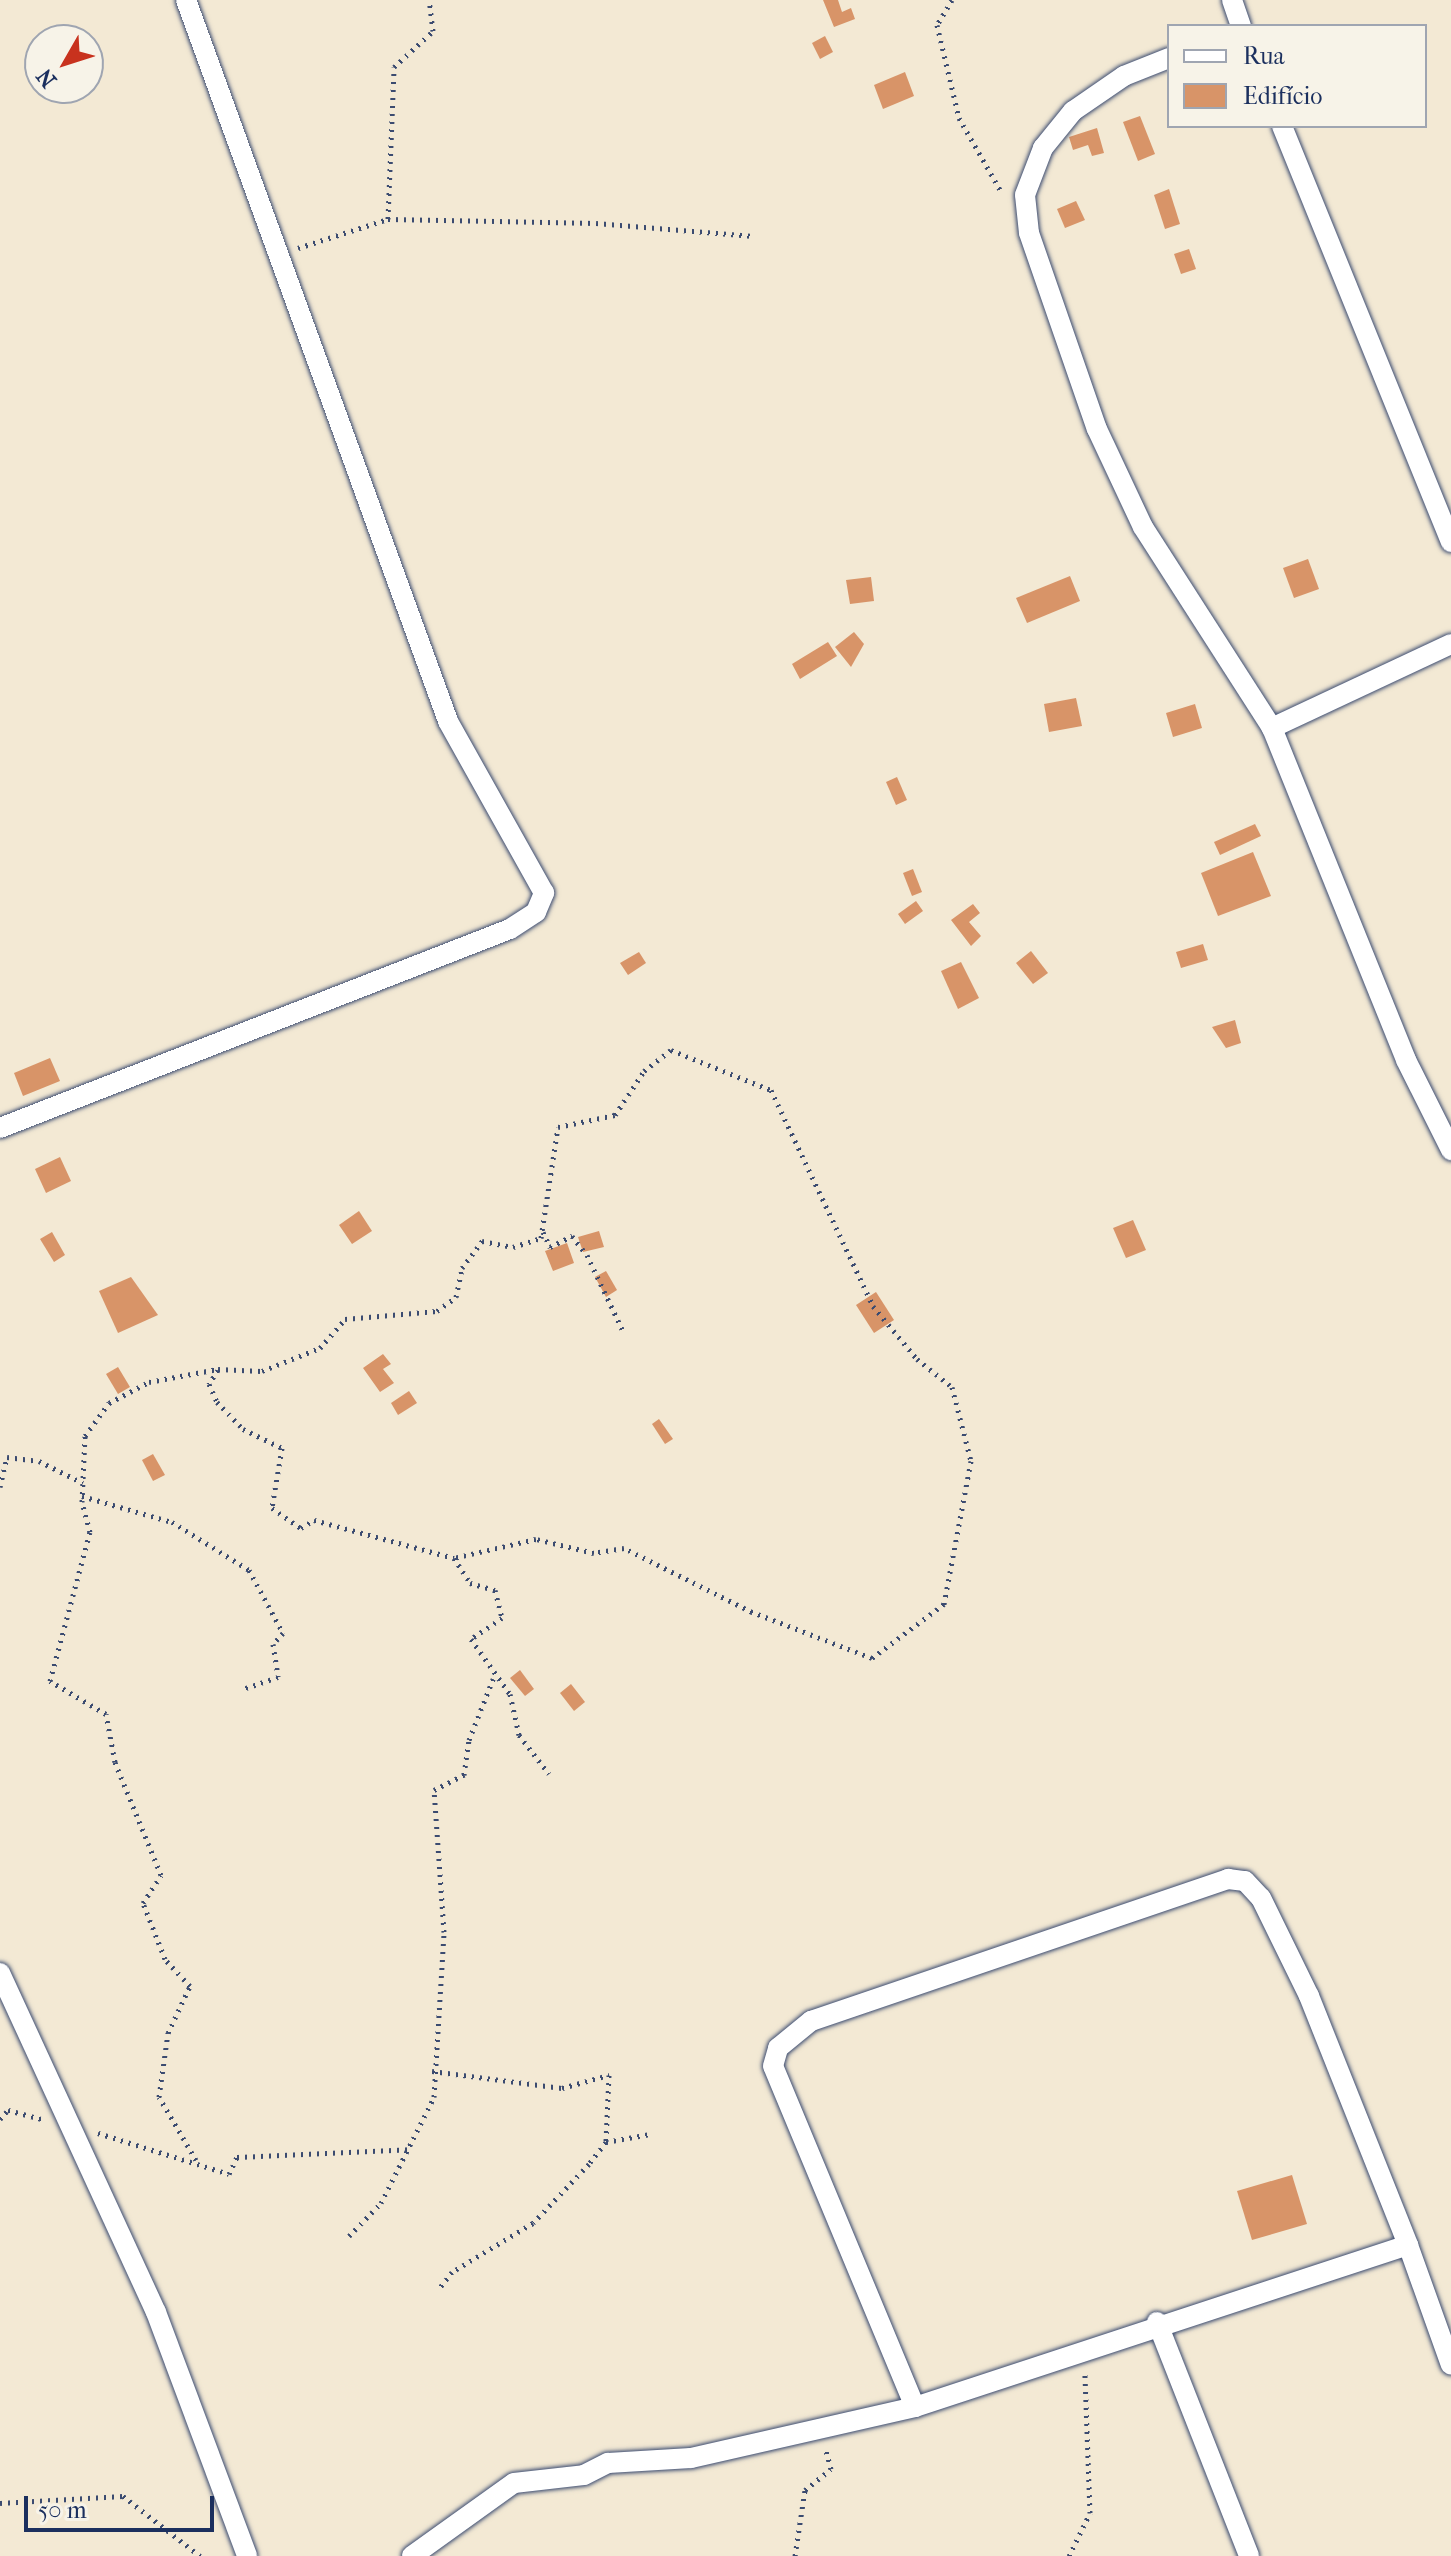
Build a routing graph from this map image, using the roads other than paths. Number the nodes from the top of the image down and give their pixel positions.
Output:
1 (186, 0) edge
2 (1232, 0) edge
3 (1240, 24) edge
4 (1167, 59) edge
5 (1283, 128) edge
6 (1451, 542) edge
7 (1451, 644) edge
8 (1272, 728) junction
9 (0, 1128) edge
10 (1451, 1150) edge
11 (0, 1973) edge
12 (1408, 2245) junction
13 (1157, 2322) junction
14 (1451, 2365) edge
15 (915, 2407) junction
16 (247, 2556) edge
17 (412, 2556) edge
18 (1249, 2556) edge

1 - 9 street
2 - 3 street
4 - 8 street
5 - 6 street
7 - 8 street
8 - 10 street
11 - 16 street
12 - 13 street
12 - 14 street
12 - 15 street
13 - 15 street
13 - 18 street
15 - 17 street

